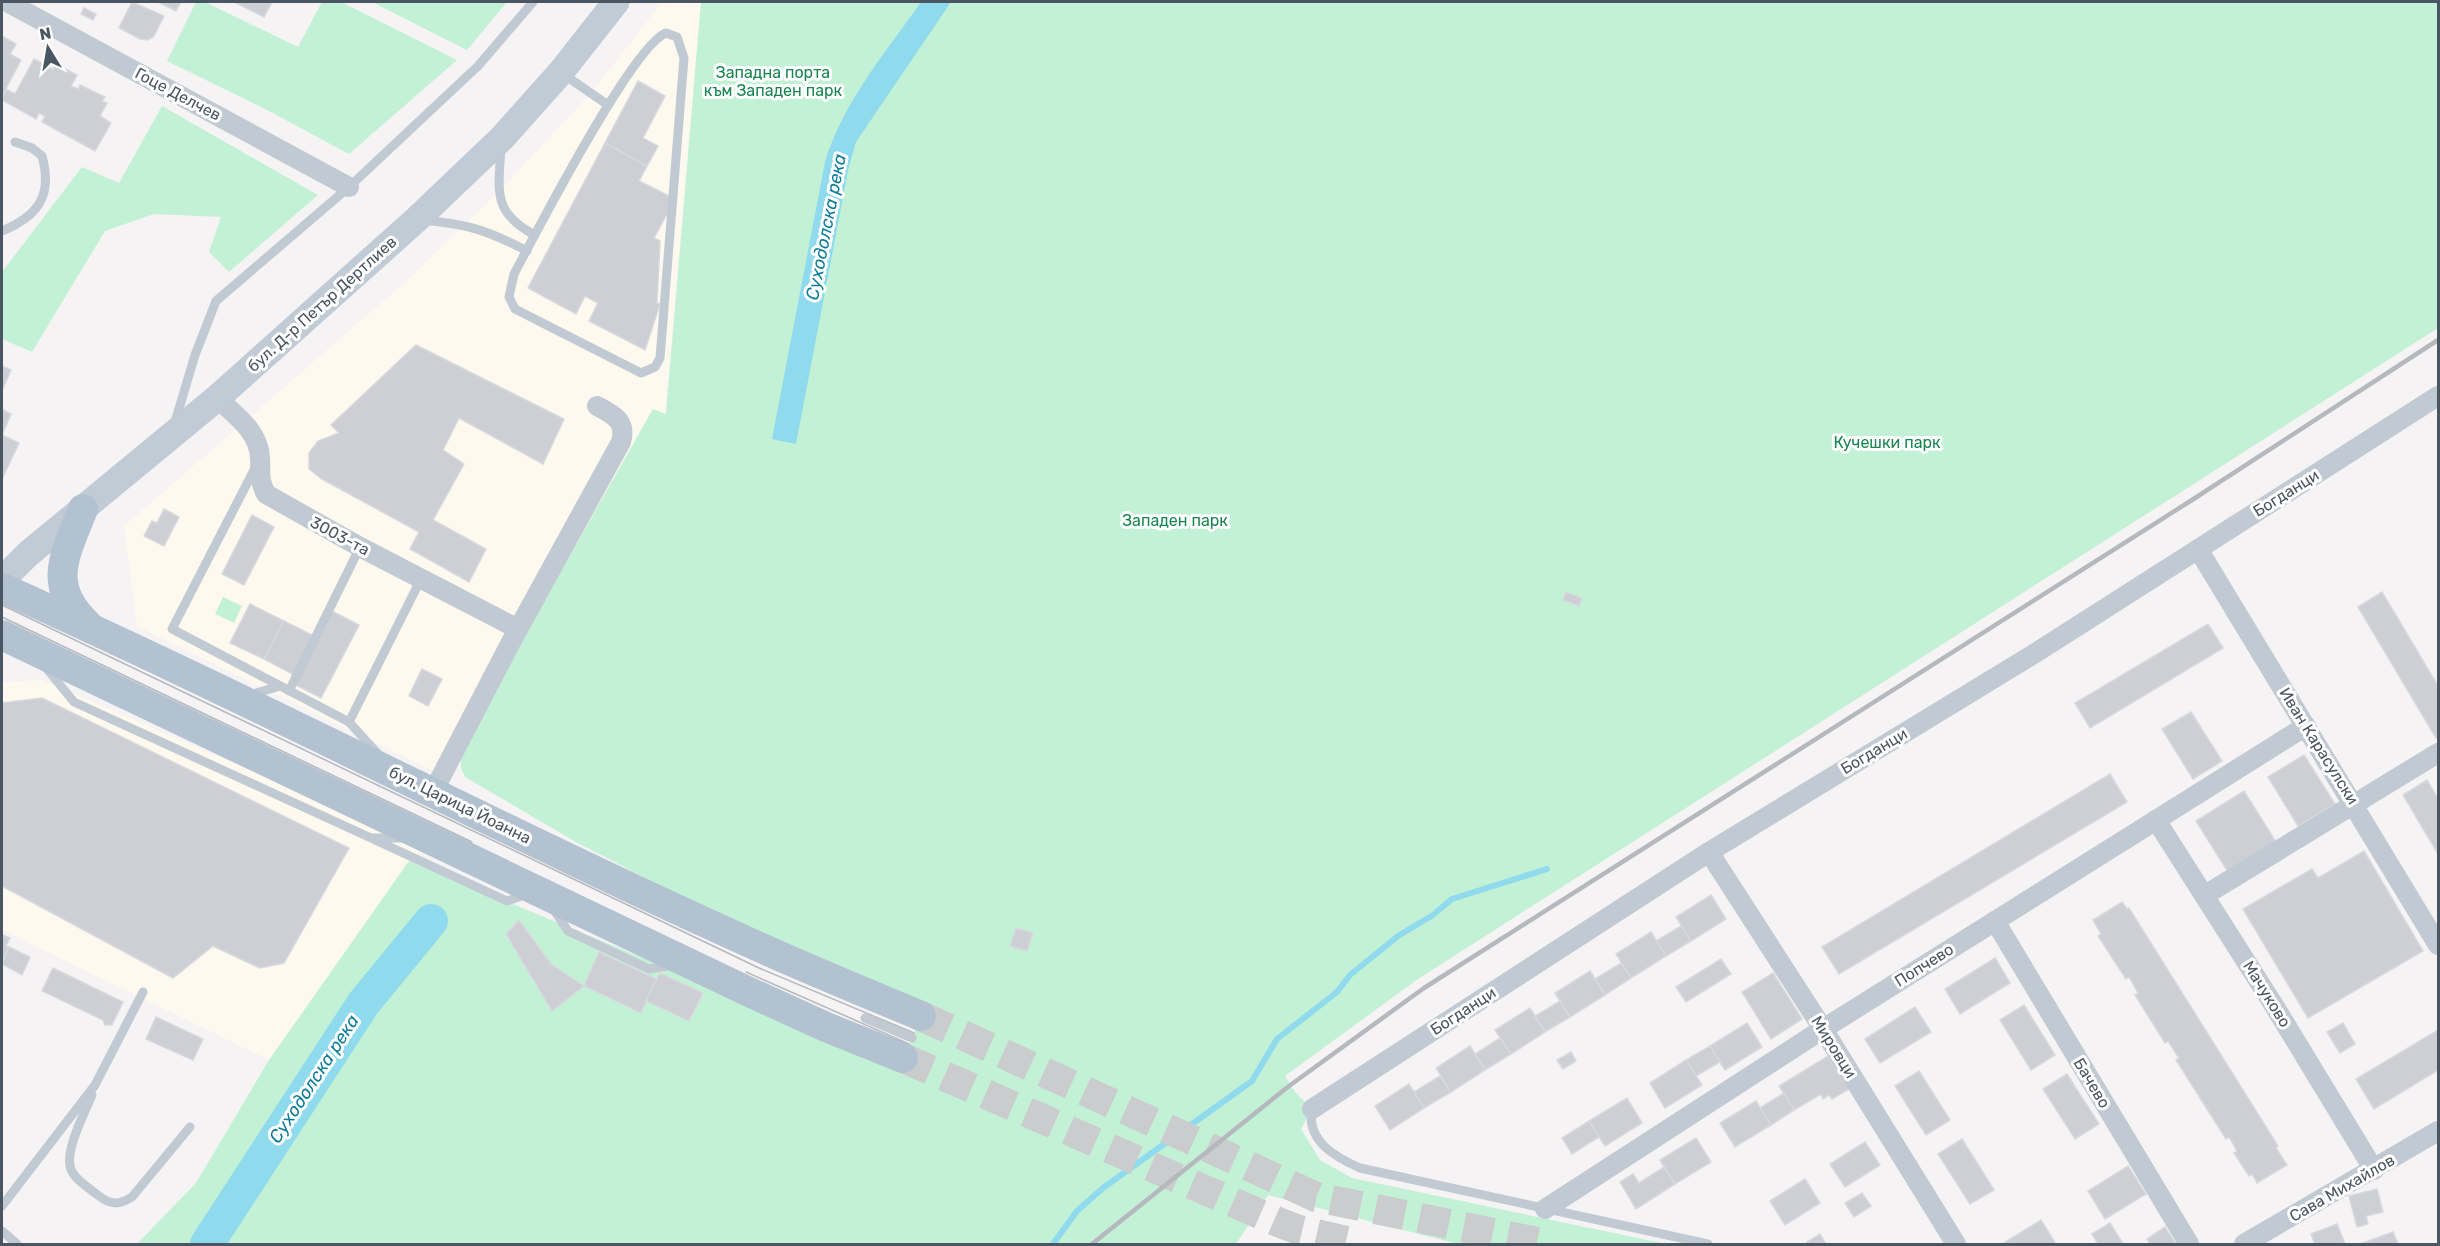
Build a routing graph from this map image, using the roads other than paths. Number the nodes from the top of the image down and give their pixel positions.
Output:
1 (7, 2) edge
2 (533, 2) edge
3 (616, 2) edge
4 (561, 72) junction
5 (608, 105) junction
6 (502, 138) junction
7 (15, 142) dead end
8 (350, 187) junction
9 (417, 219) junction
10 (2, 231) edge
11 (535, 235) junction
12 (527, 251) junction
13 (2439, 396) edge
14 (217, 398) junction
15 (597, 406) dead end
16 (171, 437) junction
17 (260, 457) junction
18 (82, 509) junction
19 (360, 547) junction
20 (2198, 549) junction
21 (421, 579) junction
22 (2, 580) edge
23 (2, 588) edge
24 (518, 629) junction
25 (94, 630) junction
26 (2, 635) edge
27 (32, 650) junction
28 (280, 686) junction
29 (289, 691) junction
30 (240, 698) junction
31 (349, 722) junction
32 (2306, 726) junction
33 (2439, 753) edge
34 (398, 775) junction
35 (433, 792) junction
36 (2355, 804) junction
37 (2156, 820) junction
38 (370, 838) junction
39 (424, 838) junction
40 (1709, 852) junction
41 (540, 893) junction
42 (2205, 896) junction
43 (1995, 921) junction
44 (2439, 945) edge
45 (143, 992) dead end
46 (865, 1018) dead end
47 (1823, 1029) junction
48 (912, 1037) junction
49 (95, 1085) junction
50 (1311, 1109) joint
51 (190, 1127) dead end
52 (2439, 1131) edge
53 (2374, 1170) junction
54 (2, 1206) edge
55 (1545, 1209) junction
56 (2, 1231) edge
57 (17, 1245) edge
58 (1708, 1245) edge
59 (1956, 1245) edge
60 (2189, 1245) edge
61 (2244, 1245) edge

1 - 8 street, Гоце Делчев
2 - 8 lane
3 - 4 main road, бул. Д-р Петър Дертлиев
4 - 5 lane
4 - 6 main road, бул. Д-р Петър Дертлиев
5 - 11 lane
5 - 12 lane
6 - 9 main road, бул. Д-р Петър Дертлиев
6 - 11 lane
7 - 10 lane
8 - 16 lane
9 - 12 lane
9 - 14 main road, бул. Д-р Петър Дертлиев
11 - 12 lane
13 - 20 street, Богданци
14 - 16 main road, бул. Д-р Петър Дертлиев
14 - 17 street, 3003-та
15 - 24 street
16 - 18 main road, бул. Д-р Петър Дертлиев
17 - 19 street, 3003-та
17 - 28 lane
18 - 22 main road, бул. Д-р Петър Дертлиев
18 - 25 main road
19 - 21 street, 3003-та
19 - 29 lane
20 - 32 street, Иван Карасулски
20 - 40 street, Богданци
21 - 24 street, 3003-та
21 - 31 lane
23 - 25 main road, бул. Царица Йоанна
24 - 35 street
25 - 30 main road, бул. Царица Йоанна
26 - 27 main road
27 - 38 lane
27 - 39 main road
28 - 29 lane
28 - 30 lane
29 - 31 lane
30 - 34 main road, бул. Царица Йоанна
31 - 34 lane
32 - 36 street, Иван Карасулски
32 - 37 street, Попчево
33 - 36 street
34 - 35 main road, бул. Царица Йоанна
35 - 48 main road, бул. Царица Йоанна
36 - 42 street
36 - 44 street, Иван Карасулски
37 - 42 street, Мачуково
37 - 43 street, Попчево
38 - 39 lane
38 - 41 lane
39 - 41 main road
40 - 47 street, Мировци
40 - 50 street, Богданци
41 - 48 main road
42 - 53 street, Мачуково
43 - 47 street, Попчево
43 - 60 street, Бачево
45 - 49 lane
46 - 48 lane
47 - 55 street, Попчево
47 - 59 street, Мировци
49 - 51 lane
49 - 54 lane
50 - 55 lane
52 - 53 street, Сава Михайлов
53 - 61 street, Сава Михайлов
55 - 58 lane
56 - 57 lane

